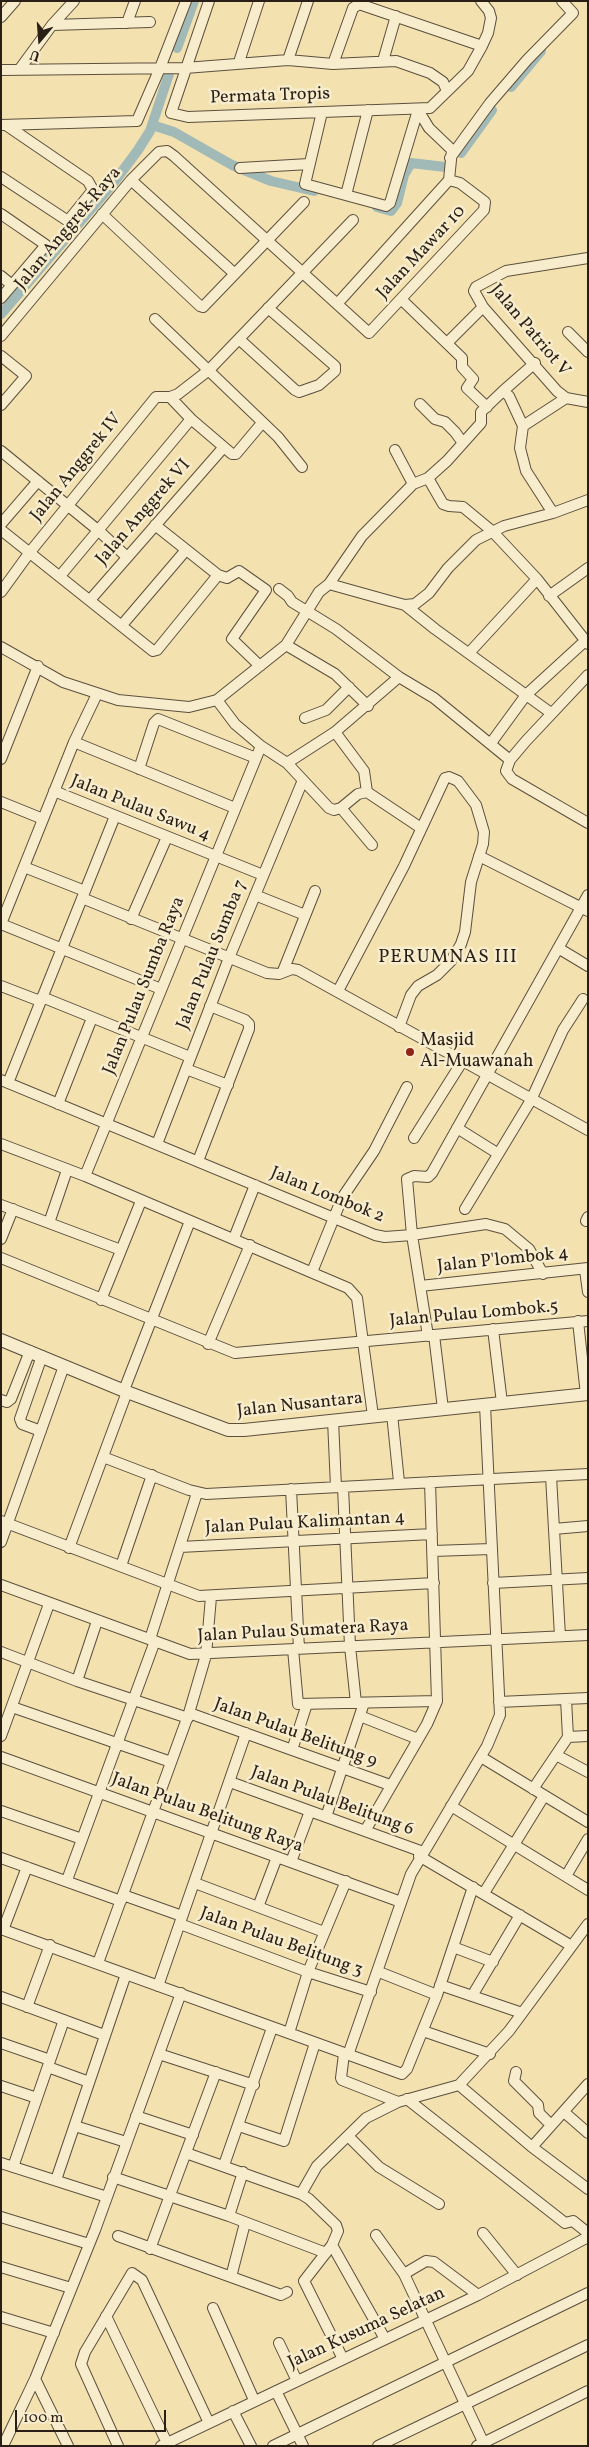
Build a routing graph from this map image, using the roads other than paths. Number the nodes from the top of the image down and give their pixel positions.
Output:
1 (15, 1) edge
2 (74, 1) edge
3 (135, 1) edge
4 (186, 1) edge
5 (209, 1) edge
6 (259, 1) edge
7 (308, 1) edge
8 (481, 1) edge
9 (562, 1) edge
10 (2, 14) edge
11 (396, 16) junction
12 (150, 22) dead end
13 (127, 23) junction
14 (52, 25) junction
15 (482, 46) junction
16 (288, 60) junction
17 (383, 61) junction
18 (239, 62) junction
19 (333, 64) junction
20 (163, 68) junction
21 (182, 68) junction
22 (1, 70) edge
23 (19, 70) junction
24 (447, 91) junction
25 (368, 110) junction
26 (418, 110) junction
27 (322, 112) junction
28 (4, 125) edge
29 (309, 164) junction
30 (240, 168) dead end
31 (449, 168) junction
32 (1, 177) edge
33 (131, 180) junction
34 (346, 196) junction
35 (304, 202) dead end
36 (1, 214) edge
37 (102, 214) junction
38 (353, 220) dead end
39 (268, 240) junction
40 (588, 258) edge
41 (303, 271) junction
42 (235, 274) junction
43 (1, 276) edge
44 (12, 285) junction
45 (1, 298) edge
46 (401, 300) junction
47 (337, 304) junction
48 (484, 306) junction
49 (268, 308) junction
50 (155, 320) dead end
51 (568, 332) dead end
52 (1, 336) edge
53 (238, 339) junction
54 (447, 344) junction
55 (588, 352) edge
56 (1, 356) edge
57 (535, 363) junction
58 (209, 370) junction
59 (503, 391) junction
60 (170, 397) junction
61 (566, 398) junction
62 (588, 402) edge
63 (420, 404) dead end
64 (1, 405) edge
65 (487, 407) junction
66 (191, 419) junction
67 (262, 423) junction
68 (522, 426) junction
69 (463, 443) junction
70 (223, 448) junction
71 (395, 450) dead end
72 (3, 457) edge
73 (302, 467) dead end
74 (428, 478) junction
75 (38, 481) junction
76 (413, 484) junction
77 (588, 500) edge
78 (69, 506) junction
79 (553, 513) junction
80 (1, 524) edge
81 (155, 526) junction
82 (1, 530) edge
83 (99, 531) junction
84 (492, 531) junction
85 (186, 550) junction
86 (30, 552) junction
87 (127, 558) junction
88 (588, 568) edge
89 (218, 575) junction
90 (60, 576) junction
91 (537, 579) junction
92 (329, 584) junction
93 (278, 589) dead end
94 (1, 592) edge
95 (549, 596) junction
96 (90, 600) junction
97 (405, 605) junction
98 (307, 610) junction
99 (122, 625) junction
100 (587, 643) edge
101 (286, 645) junction
102 (1, 647) edge
103 (468, 653) junction
104 (38, 666) junction
105 (260, 666) junction
106 (588, 675) edge
107 (399, 676) junction
108 (349, 687) junction
109 (97, 694) junction
110 (526, 695) junction
111 (216, 700) junction
112 (368, 706) junction
113 (551, 713) junction
114 (305, 718) dead end
115 (335, 732) junction
116 (74, 742) junction
117 (491, 743) junction
118 (4, 744) edge
119 (261, 746) junction
120 (256, 758) junction
121 (1, 759) edge
122 (510, 760) junction
123 (286, 763) junction
124 (139, 769) junction
125 (303, 780) junction
126 (54, 791) junction
127 (367, 792) junction
128 (1, 802) edge
129 (235, 808) junction
130 (341, 808) junction
131 (115, 816) junction
132 (43, 819) junction
133 (588, 823) edge
134 (421, 828) junction
135 (167, 837) junction
136 (372, 845) dead end
137 (479, 856) junction
138 (214, 857) junction
139 (24, 867) junction
140 (263, 875) junction
141 (315, 891) dead end
142 (83, 894) junction
143 (255, 895) junction
144 (588, 895) edge
145 (5, 902) edge
146 (584, 909) edge
147 (306, 915) junction
148 (131, 919) junction
149 (1, 924) edge
150 (182, 939) junction
151 (61, 948) junction
152 (558, 948) junction
153 (229, 958) junction
154 (588, 966) edge
155 (283, 971) junction
156 (1, 986) edge
157 (161, 989) junction
158 (338, 991) junction
159 (41, 999) junction
160 (583, 999) dead end
161 (210, 1006) junction
162 (92, 1018) junction
163 (398, 1027) junction
164 (141, 1038) junction
165 (190, 1057) junction
166 (462, 1062) junction
167 (186, 1069) junction
168 (487, 1076) junction
169 (4, 1081) edge
170 (228, 1085) junction
171 (407, 1087) dead end
172 (532, 1100) junction
173 (58, 1104) junction
174 (107, 1124) junction
175 (457, 1128) junction
176 (588, 1130) edge
177 (414, 1138) dead end
178 (1, 1144) edge
179 (157, 1144) junction
180 (497, 1153) junction
181 (198, 1161) junction
182 (68, 1170) junction
183 (85, 1176) junction
184 (255, 1185) junction
185 (141, 1201) junction
186 (1, 1205) edge
187 (465, 1209) dead end
188 (13, 1210) junction
189 (333, 1217) junction
190 (190, 1221) junction
191 (49, 1223) junction
192 (412, 1235) junction
193 (234, 1238) junction
194 (1, 1239) edge
195 (250, 1245) junction
196 (121, 1250) junction
197 (1, 1258) edge
198 (586, 1269) edge
199 (312, 1272) junction
200 (543, 1274) junction
201 (420, 1286) junction
202 (588, 1292) edge
203 (102, 1300) junction
204 (151, 1320) junction
205 (583, 1321) edge
206 (492, 1329) junction
207 (431, 1336) junction
208 (1, 1340) edge
209 (363, 1342) junction
210 (208, 1344) junction
211 (30, 1351) junction
212 (42, 1356) junction
213 (64, 1366) junction
214 (126, 1391) junction
215 (587, 1394) edge
216 (1, 1400) edge
217 (502, 1403) junction
218 (485, 1404) junction
219 (443, 1409) junction
220 (392, 1414) junction
221 (373, 1416) junction
222 (333, 1420) junction
223 (41, 1431) junction
224 (103, 1457) junction
225 (588, 1474) edge
226 (152, 1475) junction
227 (551, 1476) junction
228 (489, 1479) junction
229 (399, 1482) junction
230 (430, 1482) junction
231 (340, 1487) junction
232 (291, 1489) junction
233 (197, 1493) junction
234 (5, 1523) edge
235 (588, 1526) edge
236 (554, 1529) junction
237 (432, 1534) junction
238 (345, 1538) junction
239 (294, 1541) junction
240 (1, 1542) edge
241 (180, 1547) junction
242 (69, 1548) junction
243 (491, 1549) junction
244 (432, 1551) junction
245 (121, 1566) junction
246 (588, 1578) edge
247 (558, 1580) junction
248 (434, 1583) junction
249 (493, 1583) junction
250 (166, 1584) junction
251 (1, 1585) edge
252 (348, 1588) junction
253 (296, 1590) junction
254 (211, 1597) junction
255 (49, 1604) junction
256 (97, 1621) junction
257 (588, 1635) edge
258 (560, 1636) junction
259 (496, 1639) junction
260 (152, 1640) junction
261 (436, 1641) junction
262 (350, 1646) junction
263 (296, 1649) junction
264 (1, 1652) edge
265 (206, 1655) junction
266 (28, 1662) junction
267 (77, 1681) junction
268 (588, 1698) edge
269 (566, 1699) junction
270 (134, 1700) junction
271 (436, 1701) junction
272 (499, 1702) junction
273 (360, 1703) junction
274 (303, 1704) junction
275 (12, 1707) junction
276 (188, 1715) junction
277 (360, 1716) junction
278 (246, 1733) junction
279 (1, 1736) edge
280 (588, 1736) edge
281 (568, 1737) junction
282 (418, 1740) junction
283 (118, 1744) junction
284 (292, 1750) junction
285 (556, 1755) junction
286 (1, 1757) edge
287 (481, 1757) junction
288 (171, 1762) junction
289 (344, 1768) junction
290 (587, 1771) edge
291 (230, 1782) junction
292 (390, 1785) junction
293 (533, 1789) junction
294 (100, 1793) junction
295 (544, 1796) junction
296 (451, 1806) junction
297 (1, 1811) edge
298 (310, 1811) junction
299 (154, 1812) junction
300 (326, 1817) junction
301 (588, 1822) edge
302 (365, 1831) junction
303 (211, 1833) junction
304 (82, 1839) junction
305 (588, 1839) edge
306 (513, 1844) junction
307 (421, 1854) junction
308 (278, 1857) junction
309 (1, 1858) edge
310 (291, 1862) junction
311 (27, 1867) junction
312 (566, 1876) junction
313 (67, 1880) junction
314 (346, 1881) junction
315 (195, 1883) junction
316 (473, 1887) junction
317 (588, 1890) edge
318 (484, 1894) junction
319 (122, 1898) junction
320 (402, 1902) junction
321 (258, 1907) junction
322 (520, 1915) junction
323 (181, 1920) junction
324 (588, 1924) edge
325 (2, 1930) edge
326 (324, 1932) junction
327 (50, 1945) junction
328 (570, 1945) junction
329 (453, 1947) junction
330 (493, 1962) junction
331 (98, 1963) junction
332 (308, 1972) junction
333 (379, 1972) junction
334 (126, 1974) junction
335 (158, 1986) junction
336 (439, 1990) junction
337 (371, 1992) junction
338 (181, 1993) junction
339 (472, 1996) junction
340 (1, 1997) edge
341 (26, 2007) junction
342 (522, 2013) junction
343 (64, 2020) junction
344 (272, 2028) junction
345 (423, 2031) junction
346 (289, 2034) junction
347 (104, 2035) junction
348 (1, 2043) edge
349 (315, 2043) junction
350 (159, 2054) junction
351 (346, 2054) junction
352 (490, 2054) junction
353 (49, 2063) junction
354 (216, 2072) junction
355 (516, 2072) dead end
356 (89, 2082) junction
357 (588, 2084) edge
358 (254, 2085) junction
359 (459, 2085) junction
360 (1, 2086) edge
361 (37, 2098) junction
362 (403, 2100) junction
363 (564, 2112) junction
364 (136, 2116) junction
365 (75, 2126) junction
366 (239, 2126) junction
367 (551, 2126) junction
368 (588, 2133) edge
369 (193, 2135) junction
370 (348, 2136) junction
371 (126, 2142) junction
372 (532, 2147) junction
373 (186, 2153) junction
374 (1, 2163) edge
375 (224, 2165) junction
376 (13, 2167) junction
377 (243, 2172) junction
378 (113, 2177) junction
379 (56, 2180) junction
380 (588, 2188) edge
381 (301, 2194) junction
382 (169, 2196) junction
383 (107, 2197) junction
384 (439, 2204) dead end
385 (229, 2216) junction
386 (1, 2217) edge
387 (245, 2223) junction
388 (483, 2233) dead end
389 (376, 2235) dead end
390 (118, 2236) dead end
391 (587, 2236) edge
392 (89, 2244) junction
393 (150, 2249) junction
394 (329, 2249) junction
395 (1, 2267) edge
396 (404, 2274) junction
397 (517, 2276) junction
398 (230, 2277) junction
399 (71, 2288) junction
400 (287, 2292) dead end
401 (588, 2293) edge
402 (478, 2295) junction
403 (213, 2308) dead end
404 (106, 2316) junction
405 (1, 2317) edge
406 (427, 2319) junction
407 (54, 2333) junction
408 (384, 2339) junction
409 (279, 2343) dead end
410 (588, 2345) edge
411 (343, 2359) junction
412 (444, 2361) junction
413 (35, 2378) junction
414 (297, 2381) junction
415 (276, 2391) junction
416 (588, 2391) edge
417 (254, 2400) junction
418 (464, 2403) junction
419 (233, 2411) junction
420 (209, 2423) junction
421 (297, 2434) junction
422 (164, 2444) edge
423 (482, 2445) edge
424 (3, 2446) edge
425 (68, 2446) edge
426 (118, 2446) edge
427 (251, 2446) edge
428 (272, 2446) edge
429 (303, 2446) edge
430 (378, 2446) edge

1 - 10 street
2 - 14 street
3 - 13 street
4 - 20 street
5 - 21 street
6 - 18 street
7 - 16 street
8 - 15 street
9 - 31 street
11 - 15 street
11 - 17 street
11 - 19 street
12 - 13 street
13 - 14 street
14 - 23 street
15 - 24 street
16 - 18 street
16 - 19 street
17 - 19 street
17 - 24 street
18 - 21 street
20 - 21 street
20 - 23 street
20 - 28 street
21 - 27 street, Permata Tropis
22 - 23 street
24 - 26 street
25 - 26 street, Permata Tropis
25 - 27 street, Permata Tropis
25 - 34 street
26 - 31 street
26 - 34 street
27 - 29 street
28 - 32 street
29 - 30 street
29 - 34 street
31 - 46 street, Jalan Mawar 10
31 - 47 street
33 - 37 street, Jalan Anggrek Raya
33 - 39 street, Jalan Anggrek Raya
33 - 42 street
35 - 39 street
36 - 44 street
37 - 42 street
37 - 52 street, Jalan Anggrek Raya
38 - 41 street
39 - 41 street
39 - 42 street
40 - 48 street, Jalan Patriot V
41 - 47 street
41 - 49 street
43 - 44 street
44 - 45 street
46 - 47 street, Jalan Mawar 10
46 - 54 street
48 - 54 street
48 - 57 street, Jalan Patriot V
49 - 53 street
49 - 53 street
50 - 58 street
51 - 55 street
53 - 58 street
54 - 65 street
56 - 64 street
57 - 59 street
57 - 61 street, Jalan Patriot V
58 - 60 street
58 - 67 street
59 - 65 street
59 - 68 street
60 - 66 street
60 - 78 street, Jalan Anggrek IV
61 - 62 street, Jalan Patriot V
61 - 68 street
63 - 69 street
65 - 69 street
66 - 70 street
66 - 83 street
67 - 70 street
67 - 73 street
68 - 79 street
69 - 74 street
70 - 81 street, Jalan Anggrek VI
71 - 76 street
72 - 75 street
74 - 76 street
74 - 84 street
75 - 78 street
75 - 80 street
76 - 92 street
77 - 79 street
78 - 83 street
78 - 86 street, Jalan Anggrek IV
79 - 84 street
81 - 85 street
81 - 87 street, Jalan Anggrek VI
82 - 86 street
83 - 87 street
83 - 90 street
84 - 91 street
84 - 97 street
85 - 89 street
85 - 99 street
86 - 90 street
86 - 94 street, Jalan Anggrek IV
87 - 96 street, Jalan Anggrek VI
88 - 95 street
89 - 99 street
89 - 105 street
90 - 96 street
91 - 95 street
91 - 103 street
92 - 97 street
92 - 98 street
93 - 98 street
95 - 100 street
96 - 99 street
97 - 103 street
98 - 101 street
98 - 107 street
100 - 110 street
101 - 105 street
101 - 108 street
102 - 104 street
103 - 110 street
104 - 109 street
104 - 118 street
105 - 111 street
106 - 113 street
107 - 112 street
107 - 117 street
108 - 112 street
108 - 114 street
109 - 111 street
109 - 116 street
110 - 113 street
110 - 117 street
111 - 119 street
112 - 115 street
113 - 122 street
115 - 123 street
115 - 127 street
116 - 124 street
116 - 126 street
117 - 122 street
118 - 121 street
119 - 120 street, Jalan Pulau Sumba Raya
119 - 123 street
120 - 124 street
120 - 129 street, Jalan Pulau Sumba Raya
122 - 133 street
123 - 125 street
124 - 129 street
125 - 130 street
125 - 140 street, Jalan Pulau Sumba 7
126 - 131 street, Jalan Pulau Sawu 4
126 - 132 street
127 - 130 street
127 - 134 street
128 - 132 street
129 - 138 street, Jalan Pulau Sumba Raya
130 - 136 street
131 - 135 street, Jalan Pulau Sawu 4
131 - 142 street
132 - 139 street
134 - 137 street
134 - 158 street
135 - 138 street, Jalan Pulau Sawu 4
135 - 148 street
137 - 146 street
137 - 163 street
138 - 140 street, Jalan Pulau Sawu 4
138 - 150 street, Jalan Pulau Sumba Raya
139 - 142 street
139 - 145 street
140 - 143 street, Jalan Pulau Sumba 7
141 - 147 street
142 - 148 street
142 - 151 street
143 - 147 street
143 - 153 street, Jalan Pulau Sumba 7
144 - 146 street
145 - 149 street
146 - 152 street
147 - 155 street
148 - 150 street
149 - 151 street
150 - 153 street
150 - 157 street, Jalan Pulau Sumba Raya
151 - 157 street
151 - 159 street
152 - 154 street
152 - 168 street
153 - 155 street
153 - 161 street, Jalan Pulau Sumba 7
155 - 158 street
156 - 159 street
157 - 164 street, Jalan Pulau Sumba Raya
158 - 163 street
159 - 162 street
159 - 169 street
160 - 172 street
161 - 165 street, Jalan Pulau Sumba 7
161 - 170 street
162 - 164 street
162 - 173 street
163 - 166 street
164 - 165 street
164 - 174 street, Jalan Pulau Sumba Raya
165 - 167 street, Jalan Pulau Sumba 7
166 - 168 street
166 - 177 street
167 - 170 street
167 - 179 street, Jalan Pulau Sumba 7
168 - 172 street
168 - 175 street
169 - 173 street, Jalan Lombok 2
170 - 181 street
171 - 189 street
172 - 176 street
172 - 180 street
173 - 174 street, Jalan Lombok 2
174 - 179 street, Jalan Lombok 2
174 - 183 street, Jalan Pulau Sumba Raya
175 - 180 street
175 - 192 street
178 - 182 street
179 - 181 street, Jalan Lombok 2
180 - 187 street
181 - 184 street, Jalan Lombok 2
182 - 183 street
182 - 191 street
183 - 185 street
184 - 189 street, Jalan Lombok 2
184 - 193 street
185 - 190 street
185 - 196 street
186 - 188 street
188 - 191 street
188 - 194 street
189 - 192 street, Jalan Lombok 2
189 - 199 street
190 - 193 street
190 - 204 street
191 - 196 street
192 - 200 street, Jalan Lombok 2
192 - 201 street
193 - 195 street
195 - 199 street
195 - 210 street
196 - 203 street
197 - 203 street, Jalan Pulau Lombok.5
198 - 200 street, Jalan P'lombok 4
198 - 202 street
199 - 209 street
200 - 201 street, Jalan P'lombok 4
201 - 207 street
203 - 204 street, Jalan Pulau Lombok.5
204 - 210 street, Jalan Pulau Lombok.5
204 - 214 street
205 - 206 street, Jalan Pulau Lombok.5
205 - 215 street
206 - 207 street, Jalan Pulau Lombok.5
206 - 217 street
207 - 209 street, Jalan Pulau Lombok.5
207 - 219 street
208 - 211 street, Jalan Nusantara
209 - 210 street, Jalan Pulau Lombok.5
209 - 221 street
211 - 212 street, Jalan Nusantara
211 - 216 street
212 - 213 street, Jalan Nusantara
212 - 223 street
213 - 214 street, Jalan Nusantara
213 - 223 street
214 - 222 street, Jalan Nusantara
214 - 224 street
215 - 217 street, Jalan Nusantara
217 - 218 street, Jalan Nusantara
218 - 219 street, Jalan Nusantara
218 - 228 street
219 - 220 street, Jalan Nusantara
220 - 221 street, Jalan Nusantara
220 - 229 street
221 - 222 street, Jalan Nusantara
222 - 231 street
223 - 234 street
224 - 226 street
224 - 242 street
225 - 227 street
226 - 233 street
226 - 245 street
227 - 228 street
227 - 236 street
228 - 230 street
228 - 243 street
229 - 230 street
229 - 231 street
230 - 237 street
231 - 232 street
231 - 238 street
232 - 233 street
232 - 239 street
233 - 241 street
234 - 240 street
234 - 242 street
235 - 236 street
236 - 247 street
237 - 238 street, Jalan Pulau Kalimantan 4
237 - 244 street
238 - 239 street, Jalan Pulau Kalimantan 4
238 - 252 street
239 - 241 street, Jalan Pulau Kalimantan 4
239 - 253 street
241 - 250 street
242 - 245 street
243 - 244 street
243 - 249 street
244 - 248 street
245 - 250 street
246 - 247 street
247 - 249 street
247 - 258 street
248 - 252 street
248 - 261 street
249 - 259 street
250 - 254 street
250 - 260 street
251 - 255 street, Jalan Pulau Sumatera Raya
252 - 253 street
252 - 262 street
253 - 254 street
253 - 263 street
254 - 265 street
255 - 256 street, Jalan Pulau Sumatera Raya
255 - 266 street
256 - 260 street, Jalan Pulau Sumatera Raya
256 - 267 street
257 - 258 street, Jalan Pulau Sumatera Raya
258 - 259 street, Jalan Pulau Sumatera Raya
259 - 261 street, Jalan Pulau Sumatera Raya
259 - 272 street
260 - 265 street, Jalan Pulau Sumatera Raya
260 - 270 street
261 - 262 street, Jalan Pulau Sumatera Raya
261 - 271 street
262 - 263 street, Jalan Pulau Sumatera Raya
262 - 273 street
263 - 265 street, Jalan Pulau Sumatera Raya
263 - 274 street
264 - 266 street, Jalan Pulau Belitung 9
265 - 276 street
266 - 267 street, Jalan Pulau Belitung 9
266 - 275 street
267 - 270 street, Jalan Pulau Belitung 9
268 - 269 street
269 - 272 street
269 - 281 street
270 - 276 street, Jalan Pulau Belitung 9
270 - 283 street
271 - 273 street
271 - 282 street
272 - 287 street
273 - 274 street
273 - 277 street
274 - 284 street
275 - 279 street
275 - 283 street
276 - 278 street, Jalan Pulau Belitung 9
276 - 288 street
277 - 282 street
277 - 289 street
278 - 284 street, Jalan Pulau Belitung 9
278 - 291 street
280 - 281 street
281 - 285 street
282 - 292 street
283 - 288 street
283 - 294 street
284 - 289 street, Jalan Pulau Belitung 9
285 - 290 street
285 - 293 street
286 - 294 street, Jalan Pulau Belitung Raya
287 - 293 street
287 - 296 street
288 - 299 street
289 - 292 street, Jalan Pulau Belitung 9
289 - 300 street
291 - 298 street, Jalan Pulau Belitung 6
291 - 303 street
292 - 302 street
293 - 295 street
294 - 299 street, Jalan Pulau Belitung Raya
294 - 304 street
295 - 301 street
295 - 306 street
296 - 306 street
296 - 307 street
297 - 304 street
298 - 300 street, Jalan Pulau Belitung 6
298 - 310 street
299 - 303 street, Jalan Pulau Belitung Raya
299 - 319 street
300 - 302 street, Jalan Pulau Belitung 6
302 - 307 street, Jalan Pulau Belitung 6
303 - 308 street, Jalan Pulau Belitung Raya
303 - 315 street
304 - 313 street
305 - 312 street
306 - 312 street
306 - 318 street
307 - 316 street, Jalan Pulau Belitung 6
307 - 320 street
308 - 310 street, Jalan Pulau Belitung Raya
308 - 321 street
309 - 311 street, Jalan Pulau Belitung 3
310 - 314 street, Jalan Pulau Belitung Raya
311 - 313 street, Jalan Pulau Belitung 3
311 - 325 street
312 - 317 street
313 - 319 street, Jalan Pulau Belitung 3
314 - 320 street, Jalan Pulau Belitung Raya
314 - 326 street
315 - 321 street
315 - 323 street
316 - 318 street, Jalan Pulau Belitung 6
316 - 329 street
318 - 322 street, Jalan Pulau Belitung 6
319 - 323 street, Jalan Pulau Belitung 3
319 - 331 street
320 - 333 street
321 - 326 street
322 - 328 street, Jalan Pulau Belitung 6
322 - 330 street
323 - 332 street, Jalan Pulau Belitung 3
323 - 335 street
324 - 328 street
325 - 327 street
326 - 332 street
327 - 331 street
327 - 341 street
328 - 342 street
329 - 330 street
329 - 336 street
330 - 339 street
331 - 334 street
332 - 337 street, Jalan Pulau Belitung 3
332 - 346 street
333 - 336 street
333 - 337 street
334 - 335 street
334 - 347 street
335 - 338 street
336 - 339 street
336 - 345 street
337 - 351 street
338 - 344 street
338 - 350 street
339 - 342 street
340 - 341 street
341 - 343 street
342 - 352 street
343 - 347 street
343 - 353 street
344 - 346 street
344 - 358 street
345 - 351 street
345 - 352 street
346 - 349 street
347 - 356 street
348 - 353 street
349 - 351 street
349 - 366 street
350 - 354 street
350 - 364 street
351 - 362 street
352 - 359 street
353 - 356 street
353 - 361 street
354 - 358 street
354 - 369 street
355 - 367 street
356 - 365 street
357 - 363 street
358 - 366 street
359 - 362 street
359 - 372 street
360 - 361 street
361 - 376 street
362 - 370 street
362 - 391 street
363 - 367 street
363 - 368 street
364 - 369 street
364 - 371 street
365 - 371 street
365 - 379 street
366 - 375 street
367 - 372 street
369 - 373 street
370 - 381 street
370 - 384 street
371 - 378 street
372 - 380 street
373 - 375 street
373 - 382 street
374 - 376 street
375 - 377 street
376 - 379 street
377 - 381 street
377 - 385 street
378 - 382 street
378 - 383 street
379 - 383 street
381 - 394 street
382 - 385 street
382 - 393 street
383 - 392 street
385 - 387 street
386 - 392 street
387 - 394 street
387 - 398 street
388 - 397 street
389 - 396 street
390 - 393 street
391 - 397 street, Jalan Kusuma Selatan
392 - 399 street
393 - 398 street
394 - 408 street
394 - 411 street
395 - 399 street
396 - 402 street
396 - 406 street
397 - 402 street, Jalan Kusuma Selatan
398 - 400 street
399 - 407 street
401 - 412 street
402 - 406 street, Jalan Kusuma Selatan
403 - 417 street
404 - 420 street
404 - 422 street
404 - 426 street
405 - 407 street
406 - 408 street, Jalan Kusuma Selatan
406 - 412 street
407 - 413 street
408 - 411 street, Jalan Kusuma Selatan
409 - 414 street
410 - 418 street
411 - 414 street, Jalan Kusuma Selatan
412 - 418 street
412 - 421 street
413 - 424 street
413 - 425 street
414 - 415 street, Jalan Kusuma Selatan
415 - 417 street, Jalan Kusuma Selatan
415 - 421 street
416 - 423 street
417 - 419 street, Jalan Kusuma Selatan
418 - 423 street
418 - 430 street
419 - 420 street, Jalan Kusuma Selatan
419 - 427 street
420 - 422 street, Jalan Kusuma Selatan
421 - 428 street
421 - 429 street

